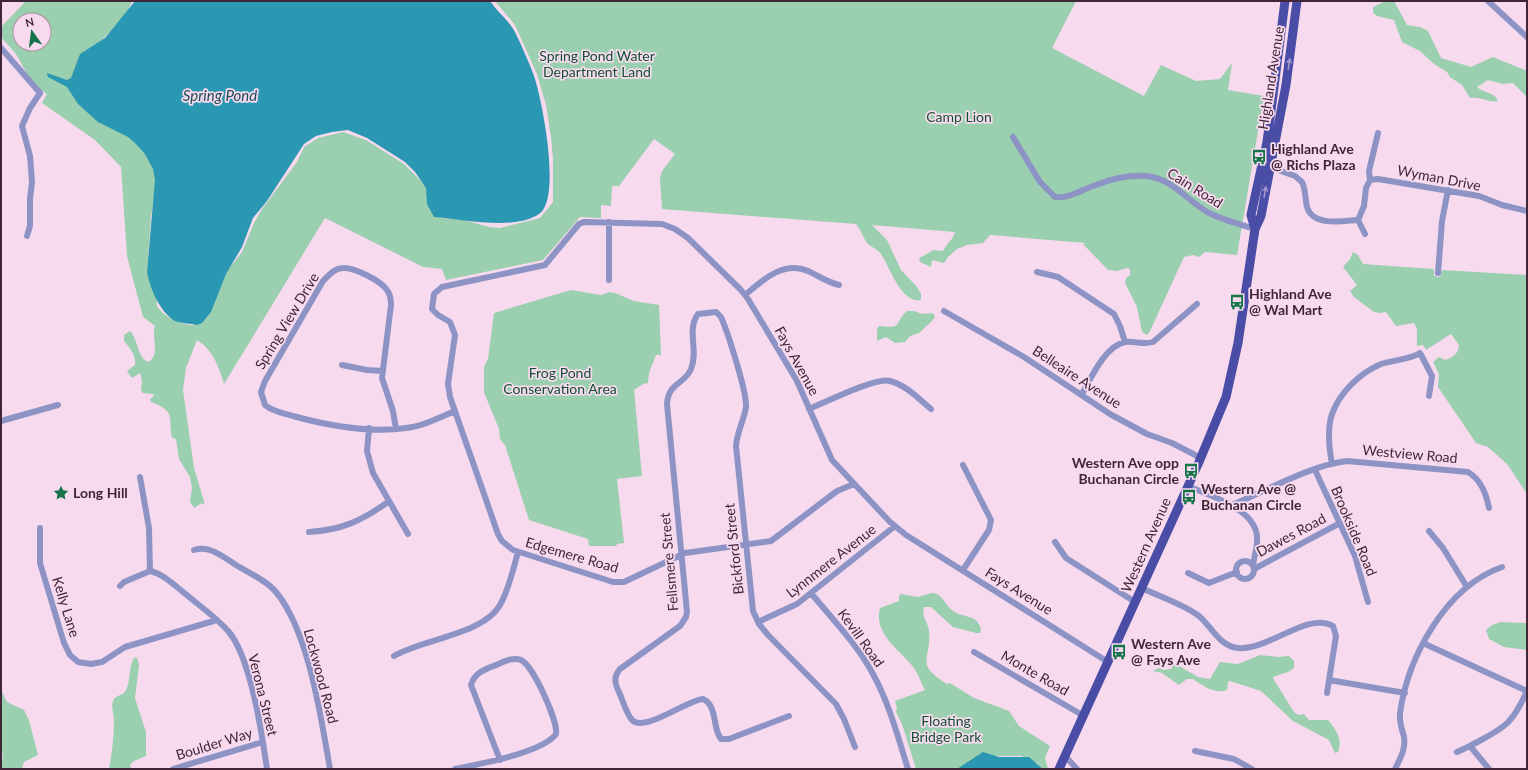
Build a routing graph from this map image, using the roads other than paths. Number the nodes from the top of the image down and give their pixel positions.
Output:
1 (1285, 1) edge
2 (1297, 1) edge
3 (1488, 1) edge
4 (1527, 37) edge
5 (1, 48) edge
6 (1378, 133) dead end
7 (1013, 137) dead end
8 (1270, 167) junction
9 (1370, 180) junction
10 (1448, 190) junction
11 (1527, 211) edge
12 (1358, 220) junction
13 (610, 222) junction
14 (1254, 229) junction
15 (1365, 234) dead end
16 (27, 236) dead end
17 (1251, 256) joint
18 (1037, 272) dead end
19 (1438, 272) dead end
20 (610, 280) dead end
21 (839, 285) dead end
22 (745, 294) junction
23 (433, 297) joint
24 (1197, 304) dead end
25 (944, 311) dead end
26 (692, 322) joint
27 (1124, 342) junction
28 (342, 365) dead end
29 (383, 370) junction
30 (1082, 394) junction
31 (1430, 396) dead end
32 (58, 405) dead end
33 (809, 409) junction
34 (931, 409) dead end
35 (455, 411) junction
36 (1, 421) edge
37 (369, 428) junction
38 (396, 429) junction
39 (1201, 458) junction
40 (1332, 464) junction
41 (963, 465) dead end
42 (1315, 470) junction
43 (140, 477) dead end
44 (854, 484) junction
45 (1188, 486) junction
46 (388, 502) junction
47 (1232, 505) junction
48 (1489, 508) dead end
49 (1340, 523) junction
50 (895, 526) junction
51 (40, 528) dead end
52 (1429, 531) dead end
53 (309, 532) dead end
54 (408, 534) dead end
55 (1055, 542) dead end
56 (745, 545) junction
57 (194, 550) dead end
58 (518, 552) junction
59 (683, 554) junction
60 (1502, 567) dead end
61 (1254, 568) junction
62 (962, 570) junction
63 (150, 572) junction
64 (1237, 572) junction
65 (1188, 573) dead end
66 (120, 586) dead end
67 (1467, 587) junction
68 (1142, 588) junction
69 (812, 593) junction
70 (1135, 602) junction
71 (1368, 602) dead end
72 (217, 620) junction
73 (758, 622) junction
74 (1423, 643) junction
75 (974, 652) dead end
76 (394, 656) dead end
77 (1108, 662) junction
78 (1329, 680) junction
79 (1527, 691) edge
80 (1327, 693) dead end
81 (1405, 694) junction
82 (789, 716) dead end
83 (1084, 716) junction
84 (263, 742) junction
85 (1470, 746) junction
86 (854, 747) dead end
87 (1195, 751) dead end
88 (1457, 752) dead end
89 (1066, 756) junction
90 (500, 760) junction
91 (173, 769) edge
92 (267, 769) edge
93 (330, 769) edge
94 (455, 769) edge
95 (908, 769) edge
96 (1059, 769) edge
97 (1077, 769) edge
98 (1252, 769) edge
99 (1395, 769) edge
100 (1489, 769) edge

1 - 14 main road, Highland Avenue
8 -> 2 main road, Highland Avenue
3 - 4 street
5 - 16 street
6 - 9 street
7 - 14 street, Cain Road
8 - 12 street
14 -> 8 main road, Highland Avenue
9 - 10 street, Wyman Drive
9 - 12 street
10 - 11 street, Wyman Drive
10 - 19 street
12 - 15 street
13 - 20 street
13 - 22 street, Fays Avenue
13 - 23 street, Fays Avenue
14 - 17 main road, Highland Avenue
17 - 39 main road, Western Avenue
18 - 27 street
21 - 22 street
22 - 33 street, Fays Avenue
23 - 35 street, Edgemere Road
24 - 27 street
25 - 30 street, Belleaire Avenue
26 - 56 street, Bickford Street
26 - 59 street, Fellsmere Street
27 - 30 street
28 - 29 street
29 - 37 street, Spring View Drive
29 - 38 street, Spring View Drive
30 - 39 street, Belleaire Avenue
31 - 40 street
32 - 36 street
33 - 34 street
33 - 44 street, Fays Avenue
35 - 38 street, Spring View Drive
35 - 58 street, Edgemere Road
37 - 38 street, Spring View Drive
37 - 46 street
39 - 45 main road, Western Avenue
40 - 42 street, Westview Road
40 - 48 street, Westview Road
41 - 62 street
42 - 47 street, Westview Road
42 - 49 street, Brookside Road
43 - 63 street
44 - 50 street, Fays Avenue
44 - 56 street, Edgemere Road
45 - 47 street
45 - 68 main road, Western Avenue
46 - 53 street
46 - 54 street
47 - 61 street
49 - 61 street, Dawes Road
49 - 71 street, Brookside Road
50 - 62 street, Fays Avenue
50 - 69 street, Lynnmere Avenue
51 - 72 street, Kelly Lane
52 - 67 street
55 - 70 street
56 - 59 street, Edgemere Road
56 - 73 street, Bickford Street
57 - 93 street, Lockwood Road
58 - 59 street, Edgemere Road
58 - 76 street
59 - 82 street, Fellsmere Street
60 - 67 street
61 - 64 street
61 - 64 street
62 - 77 street, Fays Avenue
63 - 66 street
63 - 72 street, Verona Street
64 - 65 street
67 - 74 street
68 - 70 main road, Western Avenue
68 - 78 street
69 - 73 street, Lynnmere Avenue
69 - 95 street, Kevill Road
70 - 77 main road, Western Avenue
72 - 84 street, Verona Street
73 - 86 street, Bickford Street
74 - 79 street
74 - 81 street
75 - 83 street, Monte Road
77 - 83 main road, Western Avenue
78 - 80 street
78 - 81 street
79 - 85 street
81 - 99 street
83 - 89 main road, Western Avenue
84 - 91 street, Boulder Way
84 - 92 street, Verona Street
85 - 88 street
85 - 100 street
87 - 98 street
89 - 96 main road, Western Avenue
89 - 97 street
90 - 90 street
90 - 94 street

